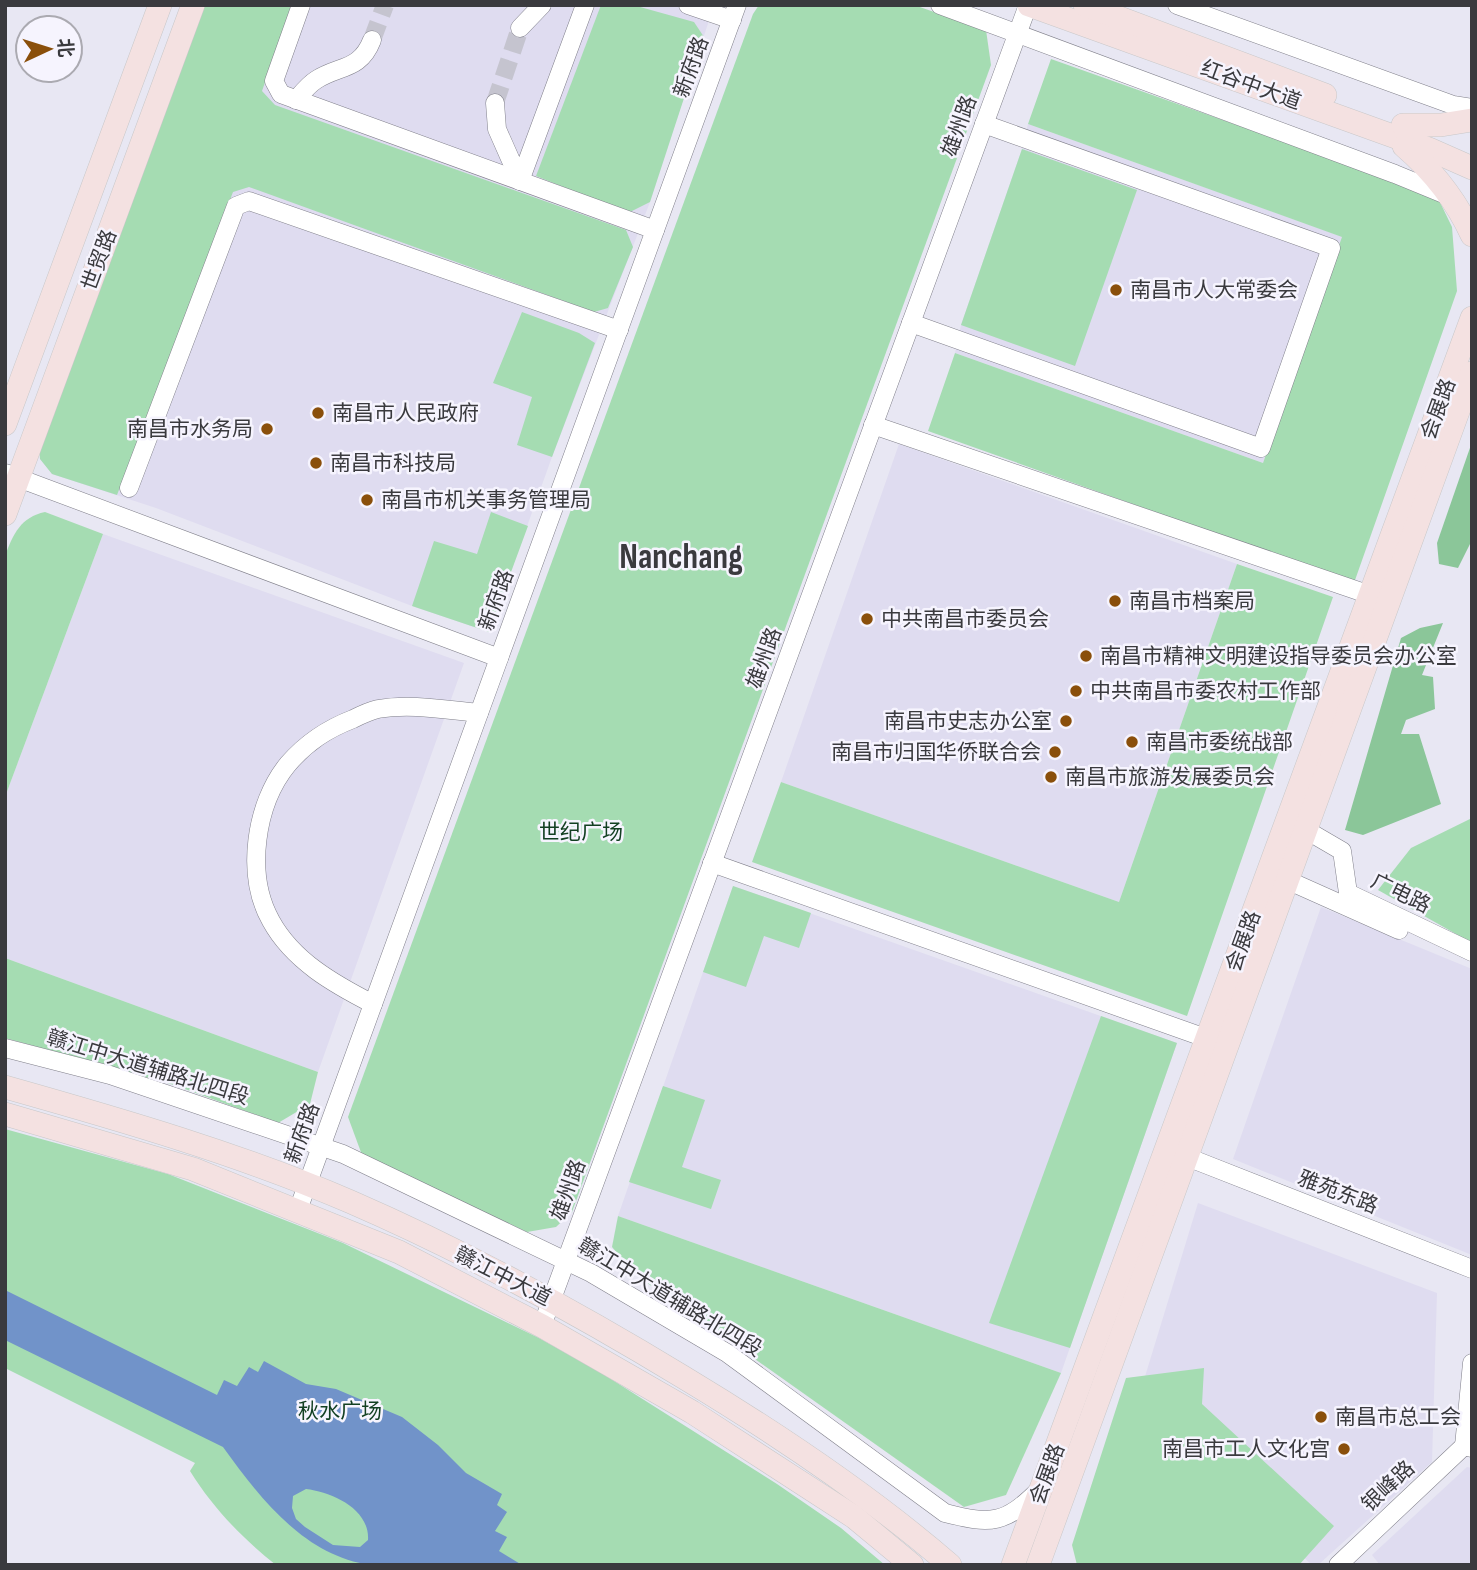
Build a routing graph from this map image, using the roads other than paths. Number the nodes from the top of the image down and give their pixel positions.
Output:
1 (160, 5) edge
2 (193, 5) edge
3 (301, 5) edge
4 (542, 5) edge
5 (585, 5) edge
6 (688, 5) edge
7 (940, 5) edge
8 (1028, 5) edge
9 (1085, 5) edge
10 (1177, 5) edge
11 (735, 13) edge
12 (520, 28) tunnel mouth
13 (1017, 34) junction
14 (372, 40) tunnel mouth
15 (296, 100) junction
16 (495, 103) tunnel mouth
17 (1472, 108) edge
18 (1472, 120) edge
19 (984, 124) junction
20 (1399, 131) junction
21 (1472, 151) edge
22 (1472, 168) edge
23 (520, 181) junction
24 (1452, 198) junction
25 (655, 230) junction
26 (1472, 235) edge
27 (1472, 318) edge
28 (911, 323) junction
29 (619, 330) junction
30 (1472, 373) edge
31 (7, 416) edge
32 (873, 425) junction
33 (12, 476) edge
34 (129, 488) dead end
35 (5, 514) edge
36 (1379, 598) junction
37 (499, 658) junction
38 (479, 713) junction
39 (1306, 830) junction
40 (712, 863) junction
41 (1287, 880) junction
42 (1472, 952) edge
43 (1472, 962) edge
44 (373, 1004) junction
45 (1217, 1042) junction
46 (5, 1048) edge
47 (5, 1087) edge
48 (5, 1114) edge
49 (321, 1147) junction
50 (1187, 1157) junction
51 (307, 1185) junction
52 (298, 1210) junction
53 (566, 1261) junction
54 (1472, 1269) edge
55 (552, 1301) junction
56 (542, 1326) junction
57 (1472, 1363) edge
58 (1468, 1447) edge
59 (1042, 1487) junction
60 (1049, 1536) junction
61 (912, 1565) edge
62 (950, 1565) edge
63 (1013, 1565) edge
64 (1038, 1565) edge
65 (1050, 1565) edge
66 (1338, 1565) edge

1 - 31 main road, 世贸路
2 - 33 main road, 世贸路
3 - 15 street
4 - 12 street
5 - 23 street
6 - 11 street
7 - 13 street
8 - 13 street, 雄州路
8 - 20 main road, 红谷中大道
9 - 20 main road, 红谷中大道
10 - 17 street
11 - 25 street, 新府路
13 - 19 street, 雄州路
13 - 24 street
14 - 15 street
15 - 23 street
16 - 23 street
18 - 20 main road
19 - 28 street, 雄州路
19 - 28 street
20 - 21 main road, 红谷中大道
20 - 22 main road, 红谷中大道
20 - 24 main road
23 - 25 street
24 - 26 main road
25 - 29 street, 新府路
27 - 36 main road, 会展路
28 - 32 street, 雄州路
29 - 34 street
29 - 37 street, 新府路
30 - 36 main road, 会展路
32 - 36 street
32 - 40 street, 雄州路
33 - 35 main road, 世贸路
33 - 37 street
36 - 39 main road, 会展路
36 - 45 main road, 会展路
37 - 38 street, 新府路
38 - 44 street, 新府路
38 - 44 street
39 - 41 main road, 会展路
39 - 42 street, 广电路
40 - 45 street
40 - 53 street, 雄州路
41 - 43 street, 广电路
41 - 45 main road, 会展路
44 - 49 street, 新府路
45 - 50 main road, 会展路
45 - 59 main road, 会展路
46 - 49 street, 赣江中大道辅路北四段
47 - 51 main road, 赣江中大道
48 - 52 main road, 赣江中大道
49 - 51 street, 新府路
49 - 53 street, 赣江中大道辅路北四段
50 - 54 street, 雅苑东路
50 - 60 main road, 会展路
51 - 52 street, 新府路
51 - 55 main road, 赣江中大道
52 - 56 main road, 赣江中大道
53 - 55 street, 雄州路
53 - 59 street, 赣江中大道辅路北四段
55 - 56 street, 雄州路
55 - 62 main road, 赣江中大道
56 - 61 main road, 赣江中大道
57 - 58 street
58 - 66 street, 银峰路
59 - 63 main road, 会展路
60 - 64 main road, 会展路
60 - 65 street

